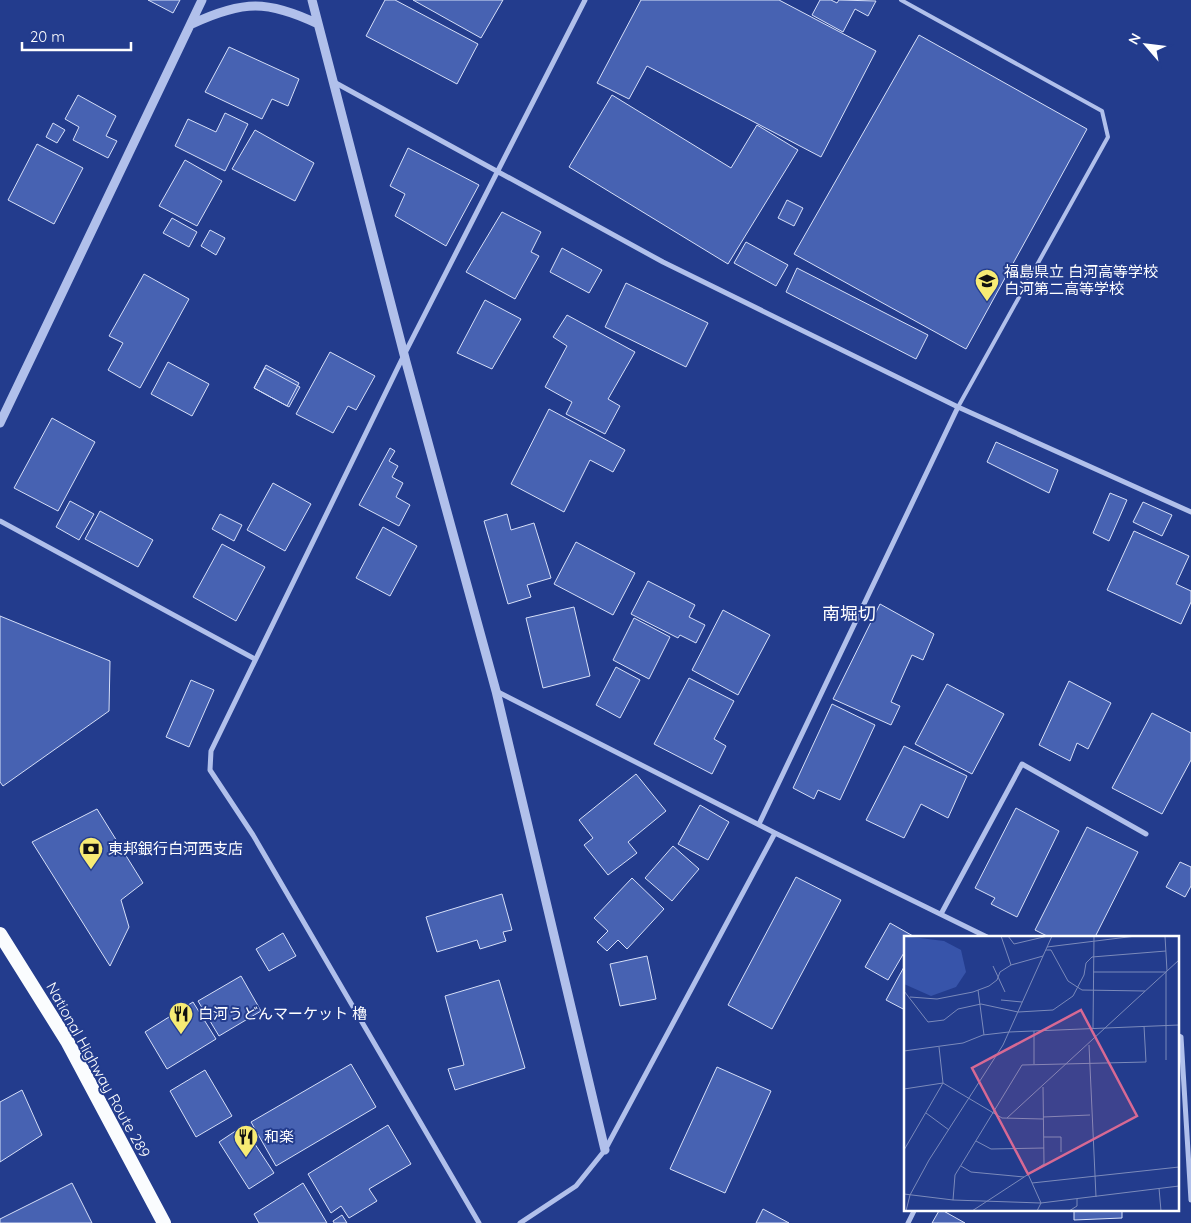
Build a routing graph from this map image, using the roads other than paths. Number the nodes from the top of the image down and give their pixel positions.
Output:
1 (202, 0) edge
2 (312, 0) edge
3 (585, 0) edge
4 (901, 0) edge
5 (192, 24) junction
6 (318, 24) junction
7 (332, 82) junction
8 (498, 172) junction
9 (404, 355) junction
10 (958, 407) junction
11 (0, 423) edge
12 (1191, 512) edge
13 (0, 521) edge
14 (255, 659) junction
15 (496, 691) junction
16 (759, 824) junction
17 (775, 833) junction
18 (1146, 834) dead end
19 (941, 914) junction
20 (0, 934) edge
21 (985, 936) edge
22 (1178, 1036) edge
23 (605, 1150) junction
24 (1191, 1200) edge
25 (914, 1210) edge
26 (164, 1223) edge
27 (479, 1223) edge
28 (520, 1223) edge
29 (908, 1223) edge

1 - 5 street
2 - 6 street
3 - 8 street
4 - 10 lane
5 - 6 street
5 - 11 street
6 - 7 street
7 - 8 street
7 - 9 street
8 - 9 street
8 - 10 street
9 - 14 street
9 - 15 street
10 - 12 street
10 - 16 street
13 - 14 street
14 - 27 street
15 - 16 street
15 - 23 street
16 - 17 street
17 - 19 street
17 - 23 street
18 - 19 street
19 - 21 street
20 - 26 highway, National Highway Route 289
22 - 24 street
23 - 28 street
25 - 29 street

